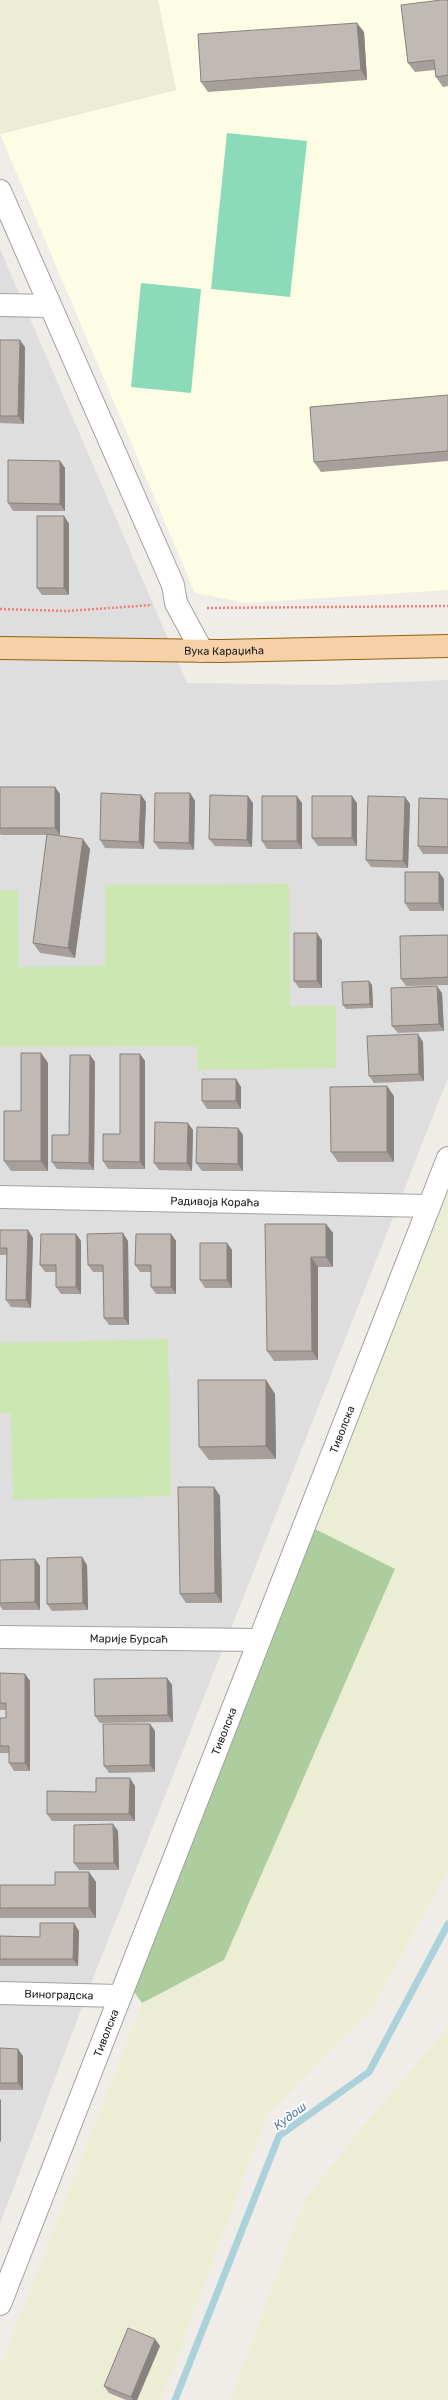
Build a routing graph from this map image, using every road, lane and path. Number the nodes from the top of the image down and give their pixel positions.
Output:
1 (0, 190) edge
2 (0, 306) edge
3 (50, 306) junction
4 (176, 603) junction
5 (448, 606) edge
6 (0, 609) edge
7 (448, 646) edge
8 (0, 648) edge
9 (202, 651) junction
10 (448, 1158) edge
11 (0, 1197) edge
12 (430, 1206) junction
13 (0, 1637) edge
14 (259, 1640) junction
15 (0, 1993) edge
16 (119, 1996) junction
17 (0, 2304) edge

1 - 3 street
2 - 3 street
3 - 4 street
4 - 5 path
4 - 6 path
4 - 9 street
7 - 9 main road, Вука Караџића
8 - 9 main road, Вука Караџића
10 - 12 street, Тиволска
11 - 12 street, Радивоја Кораћа
12 - 14 street, Тиволска
13 - 14 street, Марије Бурсаћ
14 - 16 street, Тиволска
15 - 16 street, Виноградска
16 - 17 street, Тиволска

